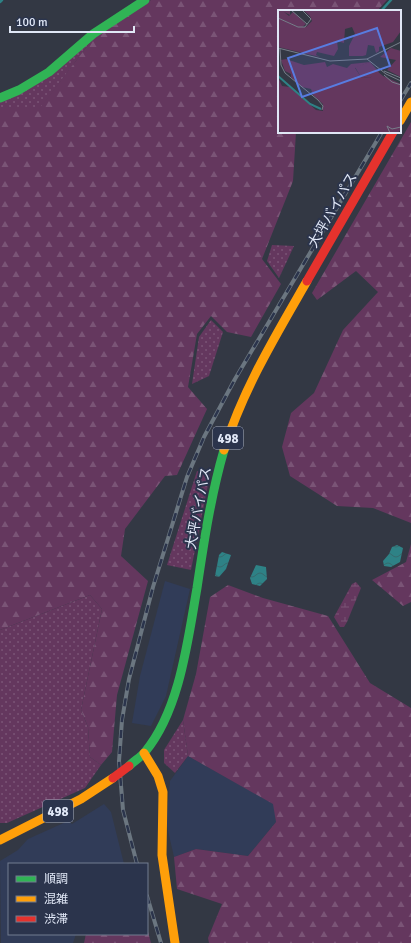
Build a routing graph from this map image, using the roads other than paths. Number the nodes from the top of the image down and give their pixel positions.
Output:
1 (145, 0) edge
2 (0, 98) edge
3 (411, 102) edge
4 (401, 119) edge
5 (392, 133) edge
6 (144, 753) junction
7 (0, 840) edge
8 (175, 943) edge

1 - 2 main road
3 - 4 main road
5 - 6 main road, 大坪バイパス / 498
6 - 7 main road, 大坪バイパス / 498, bridge
6 - 8 main road

